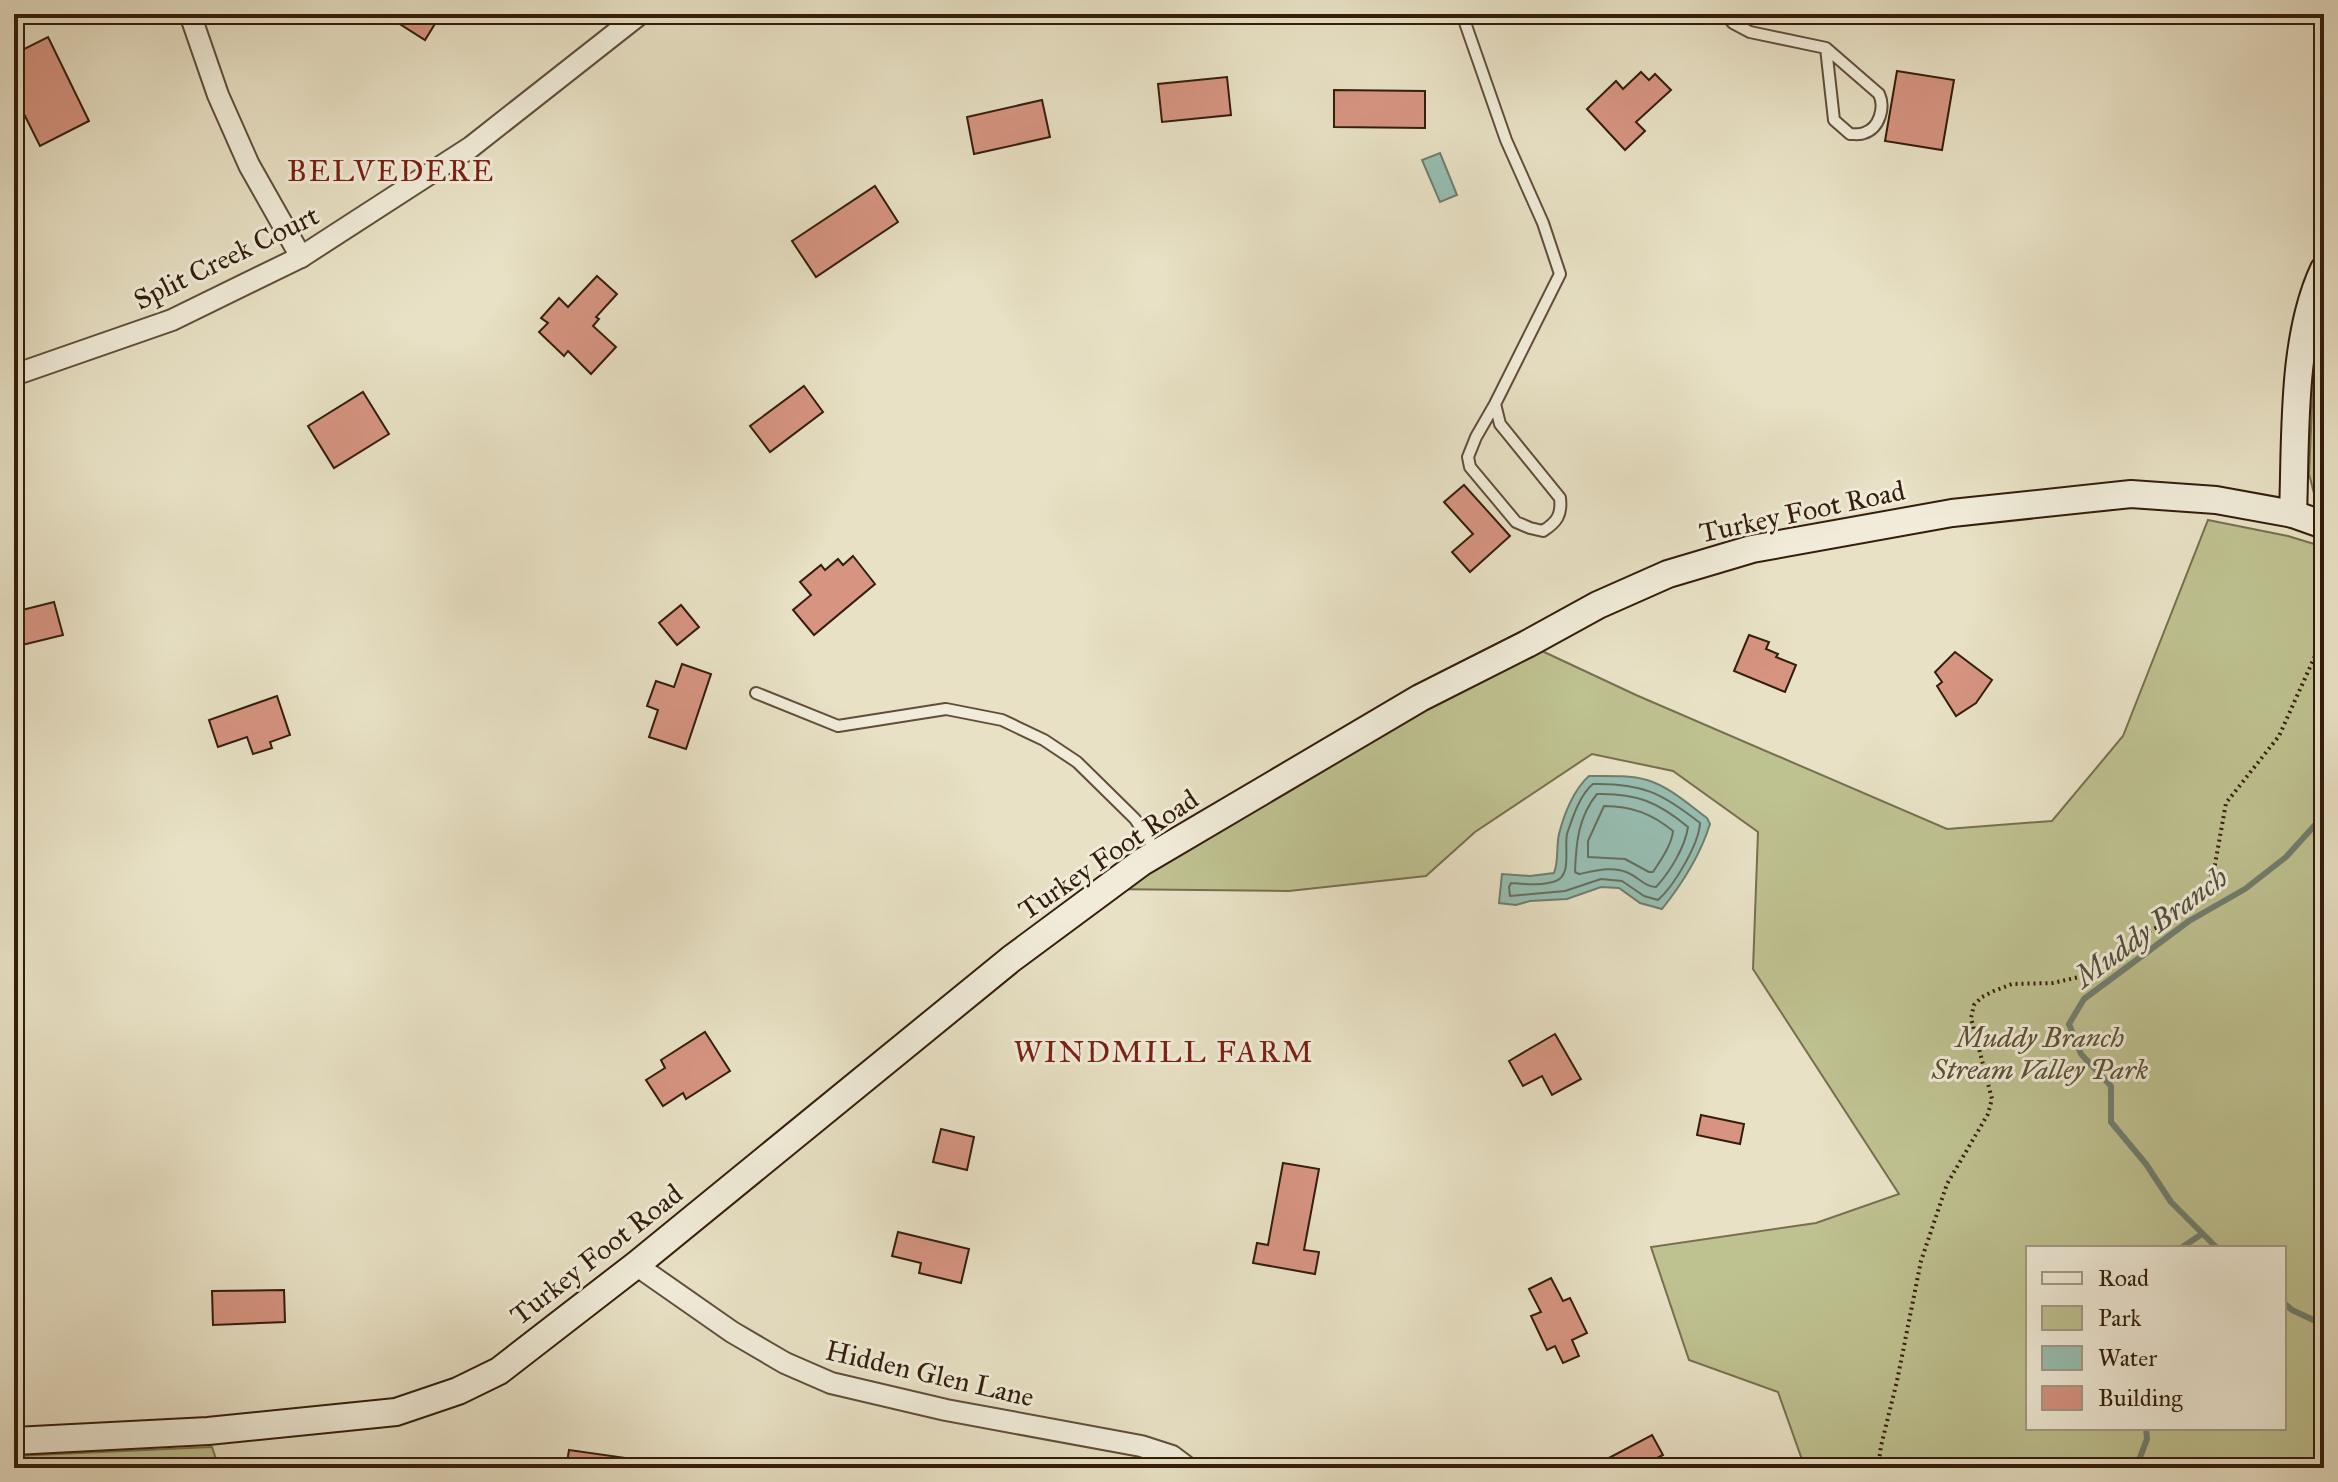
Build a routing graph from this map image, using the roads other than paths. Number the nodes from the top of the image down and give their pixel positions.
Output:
1 (190, 14) edge
2 (640, 14) edge
3 (1462, 14) edge
4 (1725, 14) edge
5 (1826, 48) junction
6 (301, 257) junction
7 (2324, 269) edge
8 (14, 375) edge
9 (1495, 404) junction
10 (2293, 514) junction
11 (2324, 525) edge
12 (756, 693) dead end
13 (1157, 853) junction
14 (636, 1265) junction
15 (14, 1441) edge
16 (1188, 1468) edge

1 - 6 street
2 - 6 street, Split Creek Court
3 - 9 lane
4 - 5 lane
5 - 5 lane
6 - 8 street, Split Creek Court
7 - 10 street
9 - 9 lane
10 - 11 street, Turkey Foot Road
10 - 13 street, Turkey Foot Road
12 - 13 lane
13 - 14 street, Turkey Foot Road
14 - 15 street, Turkey Foot Road
14 - 16 street, Hidden Glen Lane

